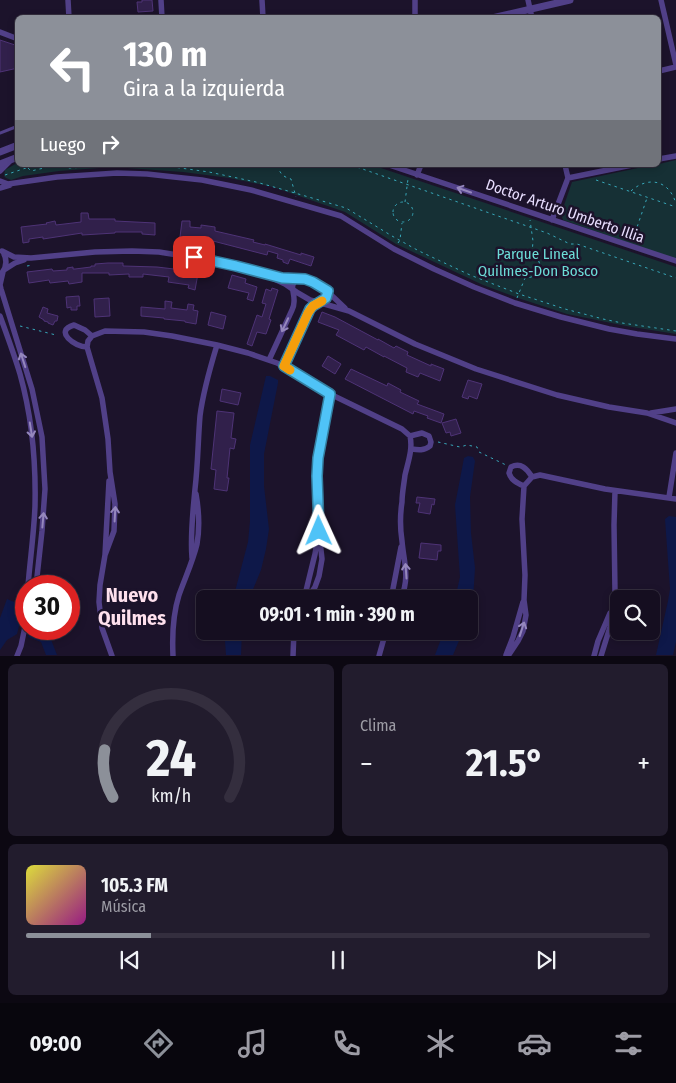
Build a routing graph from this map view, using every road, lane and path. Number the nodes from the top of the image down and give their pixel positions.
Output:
1 (68, 0) edge
2 (160, 0) edge
3 (262, 0) edge
4 (415, 0) edge
5 (528, 0) edge
6 (570, 0) edge
7 (661, 0) edge
8 (530, 9) junction
9 (69, 15) edge
10 (162, 15) edge
11 (263, 15) edge
12 (415, 15) edge
13 (505, 15) edge
14 (531, 15) edge
15 (0, 32) edge
16 (15, 38) edge
17 (676, 66) edge
18 (661, 70) edge
19 (15, 127) edge
20 (0, 133) edge
21 (15, 146) edge
22 (0, 152) edge
23 (676, 156) edge
24 (15, 158) edge
25 (15, 159) edge
26 (661, 159) edge
27 (0, 164) edge
28 (48, 167) edge
29 (66, 167) edge
30 (87, 167) edge
31 (173, 167) edge
32 (279, 167) edge
33 (357, 167) edge
34 (395, 167) edge
35 (419, 167) edge
36 (565, 167) edge
37 (622, 167) edge
38 (28, 168) joint
39 (0, 171) edge
40 (409, 172) junction
41 (417, 174) junction
42 (584, 175) junction
43 (0, 177) edge
44 (568, 178) junction
45 (0, 181) edge
46 (17, 184) junction
47 (407, 184) junction
48 (0, 188) edge
49 (630, 192) junction
50 (295, 193) junction
51 (647, 198) junction
52 (297, 203) junction
53 (405, 203) junction
54 (676, 206) edge
55 (528, 212) junction
56 (552, 220) junction
57 (402, 222) junction
58 (531, 227) junction
59 (400, 240) junction
60 (630, 246) junction
61 (394, 249) junction
62 (1, 250) edge
63 (30, 258) junction
64 (676, 261) edge
65 (33, 265) dead end
66 (27, 266) dead end
67 (2, 272) edge
68 (261, 273) junction
69 (298, 278) junction
70 (676, 278) edge
71 (292, 290) junction
72 (328, 291) junction
73 (519, 294) junction
74 (320, 303) junction
75 (515, 303) junction
76 (349, 311) junction
77 (0, 316) edge
78 (12, 325) junction
79 (676, 331) edge
80 (56, 335) dead end
81 (92, 336) junction
82 (676, 339) edge
83 (217, 345) junction
84 (87, 347) junction
85 (269, 360) junction
86 (284, 366) junction
87 (330, 394) junction
88 (676, 411) edge
89 (647, 413) junction
90 (676, 423) edge
91 (410, 436) junction
92 (431, 442) junction
93 (411, 449) junction
94 (676, 453) edge
95 (511, 467) junction
96 (532, 476) junction
97 (524, 486) junction
98 (616, 491) junction
99 (669, 497) junction
100 (676, 499) edge
101 (402, 542) junction
102 (31, 551) junction
103 (40, 552) junction
104 (29, 575) edge
105 (37, 575) edge
106 (313, 590) edge
107 (394, 590) edge
108 (405, 590) edge
109 (615, 590) edge
110 (610, 612) edge
111 (610, 628) edge
112 (22, 640) edge
113 (294, 640) edge
114 (383, 640) edge
115 (21, 646) junction
116 (17, 656) edge
117 (23, 656) edge
118 (112, 656) edge
119 (173, 656) edge
120 (293, 656) edge
121 (379, 656) edge
122 (507, 656) edge
123 (594, 656) edge
124 (601, 656) edge

1 - 9 street
2 - 10 street
3 - 11 street
4 - 12 street
5 - 8 street
6 - 8 street
7 - 17 street
8 - 13 street
8 - 14 street
15 - 16 street
17 - 18 street
19 - 20 lane
21 - 22 street
23 - 26 street
24 - 27 street
25 - 39 street
28 - 38 path
29 - 30 path
31 - 50 path
32 - 50 path
33 - 47 path
34 - 40 street, Doctor Arturo Umberto Illia
35 - 41 street
36 - 44 street
37 - 42 street
38 - 43 path
40 - 41 street, Doctor Arturo Umberto Illia
40 - 47 path
55 -> 41 street, Doctor Arturo Umberto Illia
42 - 44 street
42 - 49 path
44 - 56 street
45 - 46 street
46 - 48 street
46 - 52 street
47 - 53 path
47 - 58 path
49 - 51 path
49 - 54 path
50 - 52 path
50 - 59 path
51 - 54 path
51 - 60 path
52 - 61 street
53 - 57 path
53 - 57 path
55 - 56 street, Doctor Arturo Umberto Illia
55 - 58 path
56 - 60 street, Doctor Arturo Umberto Illia
57 - 59 path
58 - 70 path
58 - 73 path
59 - 61 path
59 - 73 path
60 - 64 street, Doctor Arturo Umberto Illia
61 - 75 street
62 - 63 street
62 - 67 street
63 - 67 street
63 - 68 street
65 - 66 path
67 - 78 street
68 - 69 street
68 - 71 street
69 - 71 street
69 - 72 street
71 - 74 street
71 -> 85 street
72 - 74 street
72 - 76 street
73 - 75 path
73 - 79 path
74 - 76 street
74 - 86 street
75 - 82 street
76 - 89 street
77 -> 102 street
78 - 80 path
103 -> 78 street
81 - 83 street
81 - 84 street
81 - 84 street
83 - 85 street
83 - 119 street
84 - 118 street
85 - 86 street
86 - 87 street
87 - 91 street
87 - 106 street
88 - 89 street
88 - 90 street
89 - 90 street
91 - 92 street
91 - 93 street
92 - 93 street
92 - 95 path
93 - 101 street
94 - 99 street
95 - 96 street
95 - 97 street
96 - 97 street
96 - 98 street
97 - 122 street
98 - 99 street
98 - 109 street
99 - 100 street
101 - 107 street
108 -> 101 street
102 - 103 street
102 - 104 street
103 - 105 street
110 - 123 street
111 - 124 street
112 - 115 street
113 - 120 street
114 - 121 street
115 - 116 street
115 - 117 street

